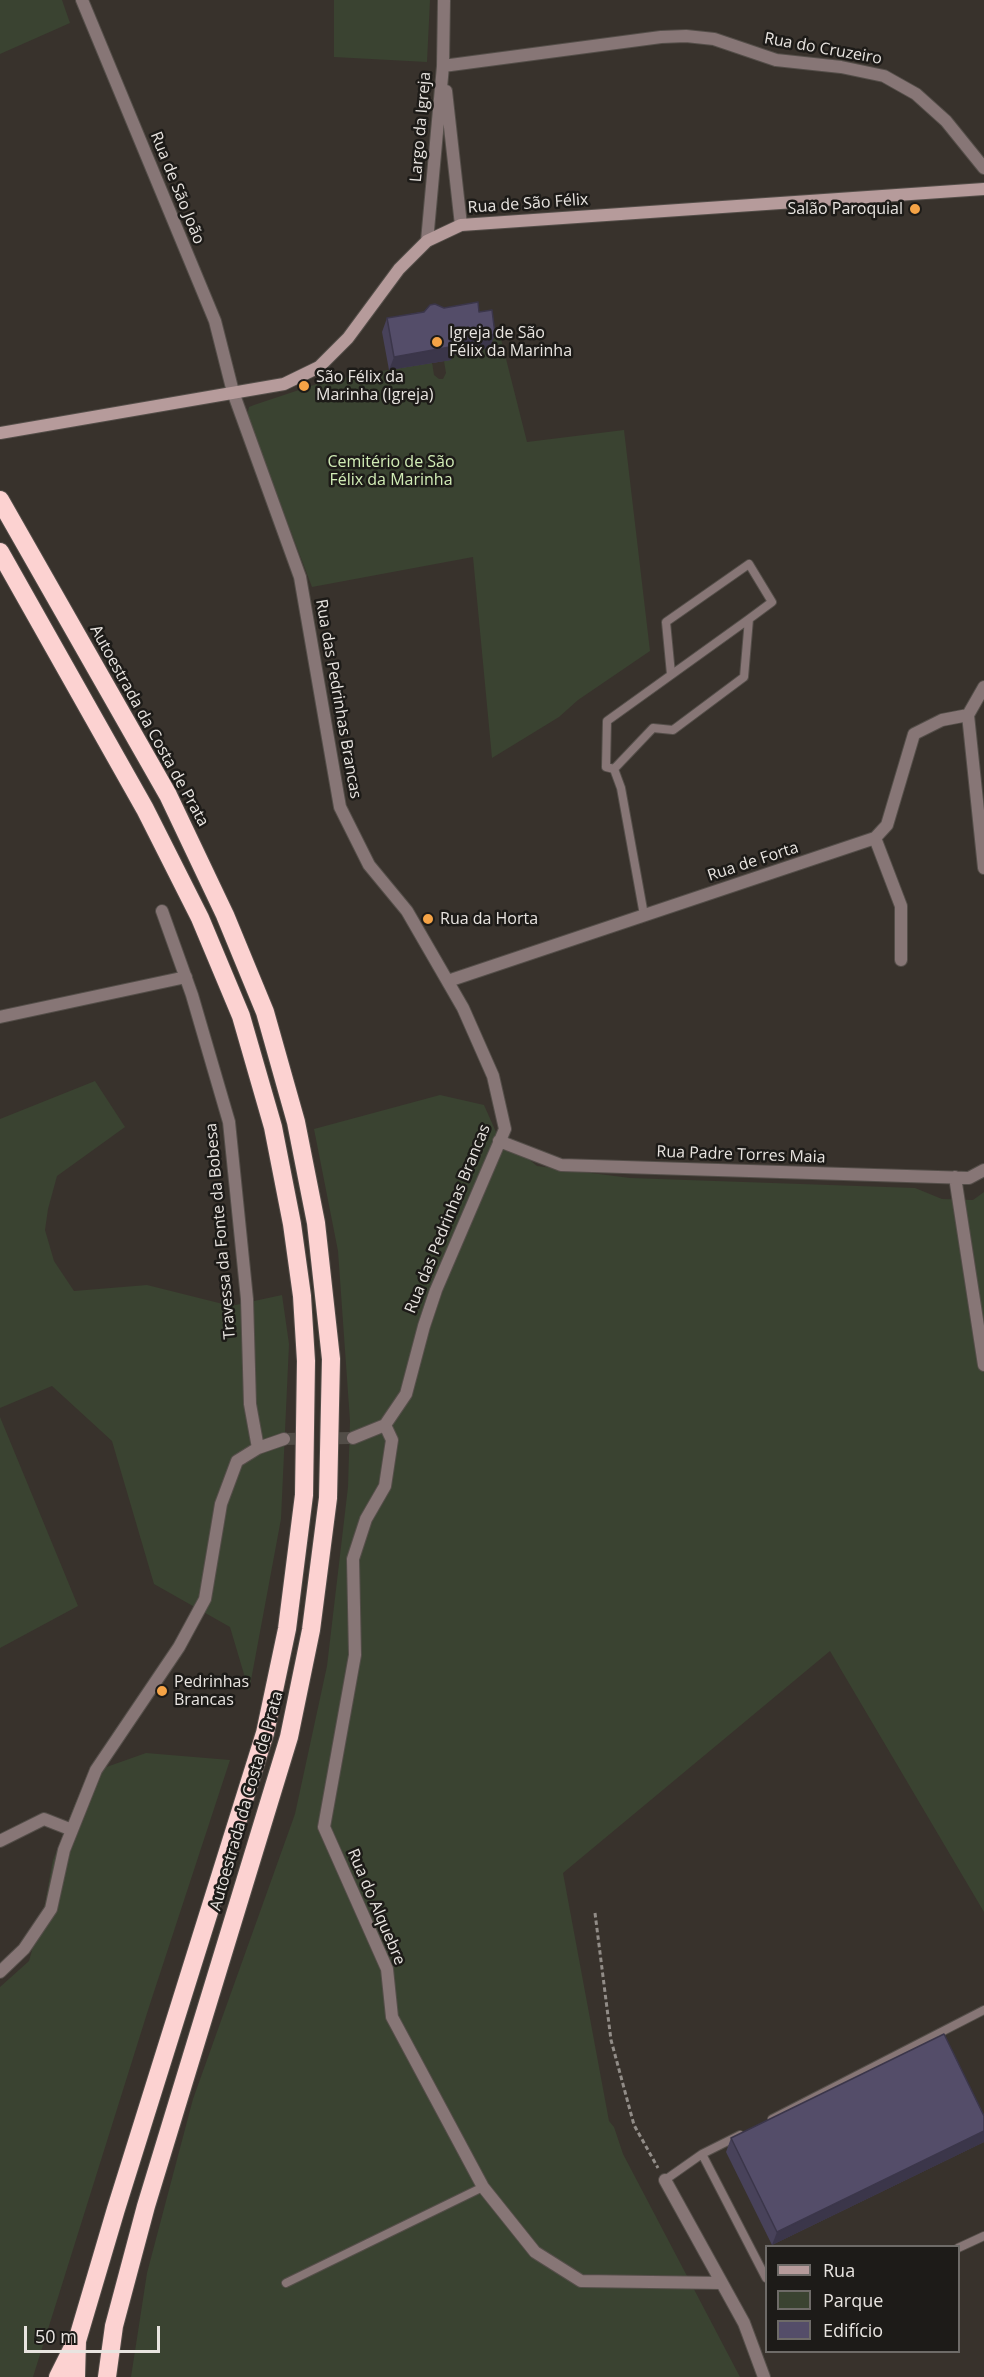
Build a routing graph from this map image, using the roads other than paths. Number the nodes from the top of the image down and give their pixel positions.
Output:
1 (82, 0) edge
2 (444, 0) edge
3 (443, 66) junction
4 (984, 168) edge
5 (984, 189) edge
6 (461, 225) junction
7 (427, 241) junction
8 (233, 392) junction
9 (0, 433) edge
10 (0, 500) edge
11 (0, 552) edge
12 (749, 619) junction
13 (670, 674) junction
14 (984, 687) edge
15 (969, 715) junction
16 (614, 769) junction
17 (875, 838) junction
18 (984, 868) edge
19 (162, 911) dead end
20 (644, 915) junction
21 (901, 960) dead end
22 (186, 977) junction
23 (448, 981) junction
24 (0, 1017) edge
25 (499, 1141) junction
26 (984, 1170) edge
27 (956, 1177) junction
28 (984, 1365) edge
29 (385, 1425) junction
30 (352, 1438) tunnel mouth
31 (284, 1439) tunnel mouth
32 (258, 1449) junction
33 (72, 1830) junction
34 (0, 1841) edge
35 (0, 1972) edge
36 (984, 2010) edge
37 (765, 2122) edge
38 (744, 2133) edge
39 (702, 2154) junction
40 (665, 2180) joint
41 (483, 2187) junction
42 (984, 2236) edge
43 (960, 2247) edge
44 (765, 2276) edge
45 (286, 2283) dead end
46 (721, 2283) junction
47 (77, 2341) junction
48 (57, 2377) edge
49 (76, 2377) edge
50 (107, 2377) edge
51 (764, 2377) edge

1 - 8 street, Rua de São João
2 - 3 street
3 - 4 street, Rua do Cruzeiro
3 - 6 street, Largo da Igreja
3 - 7 street, Largo da Igreja
5 - 6 main road, Rua de São Félix
6 - 7 main road, Rua de São Félix
7 - 8 main road, Rua de São Félix
8 - 9 main road, Rua de São Félix
8 - 23 street, Rua das Pedrinhas Brancas
10 - 50 highway, Autoestrada da Costa de Prata
11 - 47 highway, Autoestrada da Costa de Prata
12 - 13 lane
12 - 13 lane
12 - 16 lane
13 - 16 lane
14 - 15 street
15 - 17 street
15 - 18 street
16 - 20 lane
17 - 20 street, Rua de Forta
17 - 21 street
19 - 22 street, Travessa da Fonte da Bobesa
20 - 23 street, Rua de Forta
22 - 24 street
22 - 32 street, Travessa da Fonte da Bobesa
23 - 25 street, Rua das Pedrinhas Brancas
25 - 27 street, Rua Padre Torres Maia
25 - 29 street, Rua das Pedrinhas Brancas
26 - 27 street, Rua Padre Torres Maia
27 - 28 street
29 - 30 street
29 - 41 street, Rua do Alquebre
31 - 32 street
32 - 33 street
33 - 34 street
33 - 35 street
36 - 37 lane
38 - 39 lane
39 - 40 lane
39 - 44 lane
40 - 46 street
41 - 45 lane
41 - 46 street, Rua do Alquebre
42 - 43 lane
46 - 51 street
47 - 48 highway
47 - 49 highway, Autoestrada da Costa de Prata

